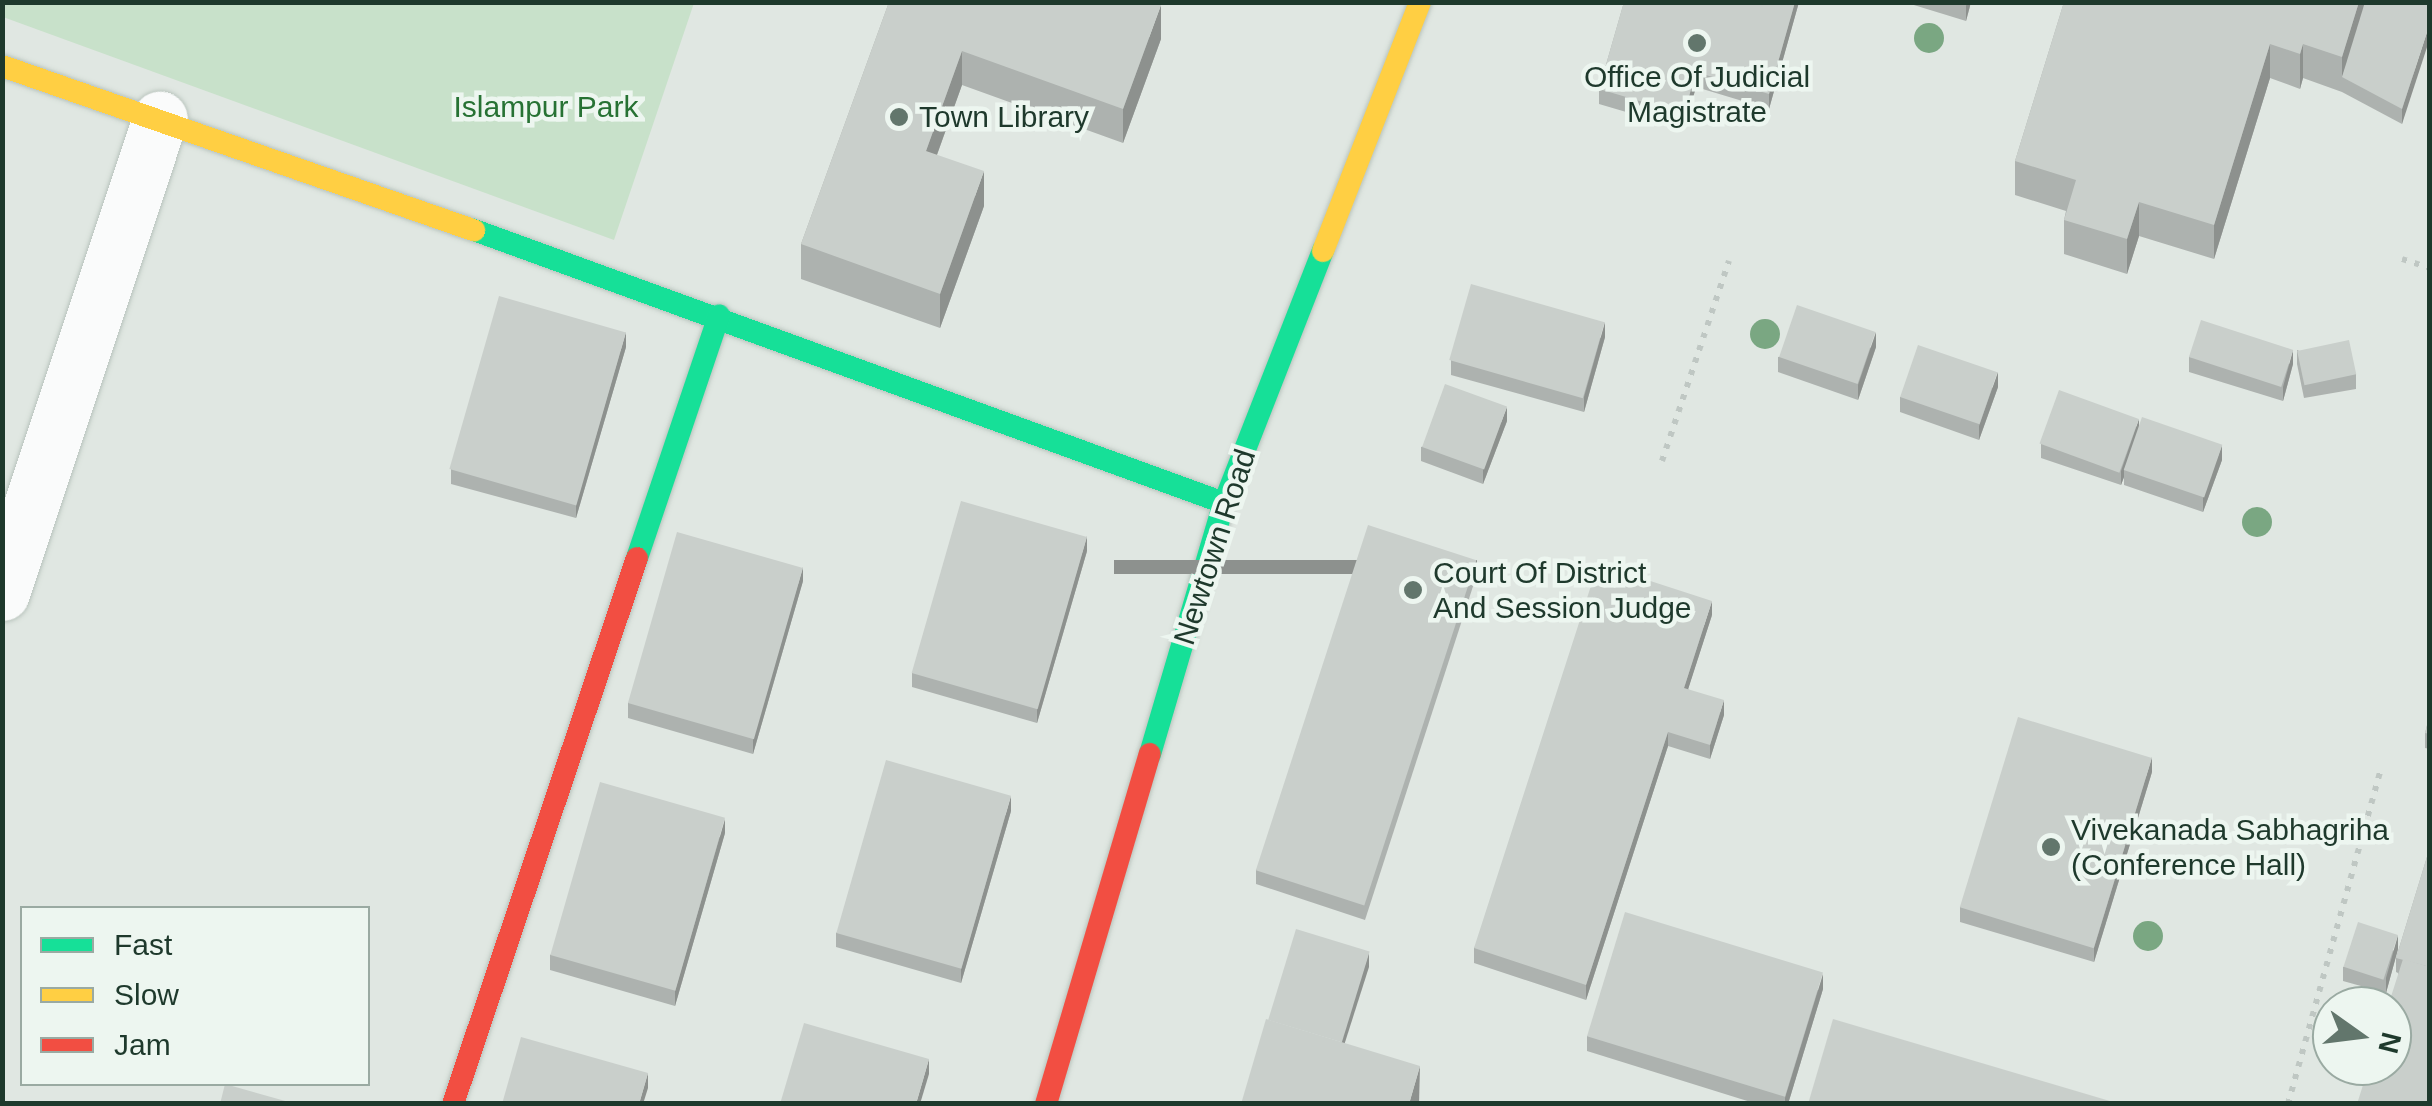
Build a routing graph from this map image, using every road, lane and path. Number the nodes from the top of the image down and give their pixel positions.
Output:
1 (1420, 2) edge
2 (2, 66) edge
3 (160, 119) junction
4 (2402, 259) dead end
5 (1730, 261) dead end
6 (2430, 268) edge
7 (720, 316) junction
8 (1662, 461) dead end
9 (1224, 502) junction
10 (2, 592) edge
11 (2380, 772) dead end
12 (454, 1104) edge
13 (1046, 1104) edge
14 (2288, 1104) edge

1 - 9 street, Newtown Road
2 - 3 street
3 - 7 street
3 - 10 street
4 - 6 path
5 - 8 path
7 - 9 street
7 - 12 street
9 - 13 street, Newtown Road
11 - 14 path

